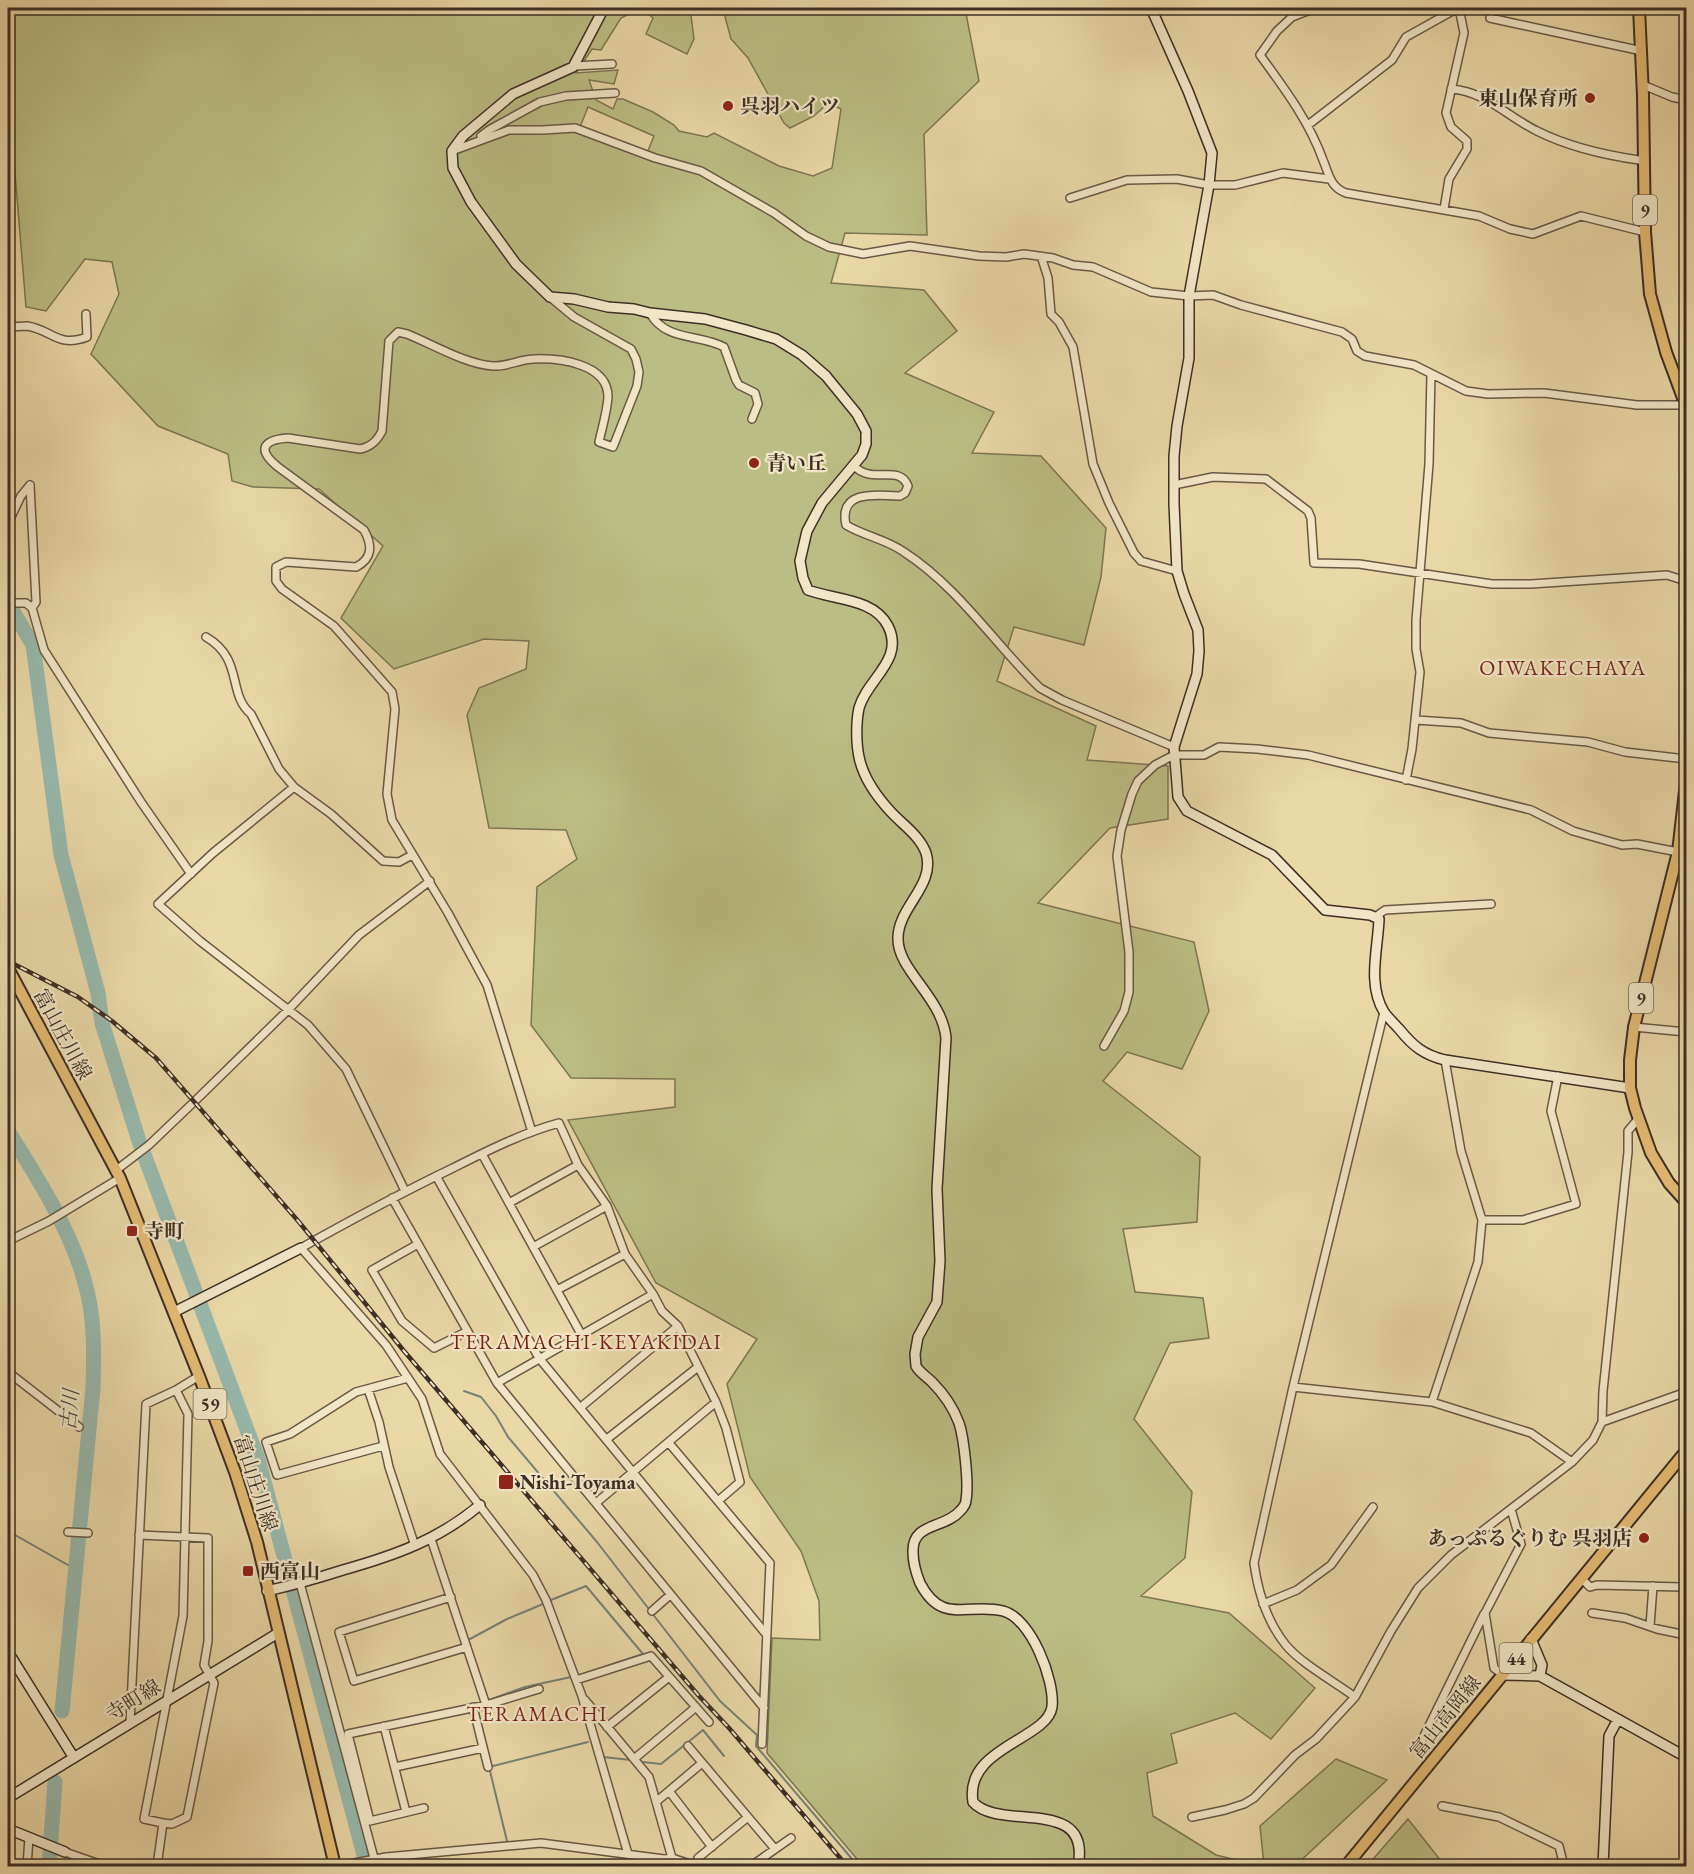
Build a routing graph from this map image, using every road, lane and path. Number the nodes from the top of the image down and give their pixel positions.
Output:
1 (604, 8) edge
2 (1151, 8) edge
3 (1315, 8) edge
4 (1458, 8) edge
5 (1491, 8) edge
6 (1639, 8) edge
7 (1642, 51) junction
8 (612, 64) dead end
9 (574, 66) junction
10 (1643, 85) junction
11 (1452, 89) junction
12 (615, 93) dead end
13 (1686, 100) edge
14 (1308, 125) junction
15 (475, 142) junction
16 (452, 151) junction
17 (1639, 160) dead end
18 (1329, 179) junction
19 (1209, 185) junction
20 (1070, 198) dead end
21 (1444, 209) junction
22 (1646, 232) junction
23 (1041, 256) junction
24 (1189, 296) junction
25 (550, 297) junction
26 (87, 314) dead end
27 (650, 314) junction
28 (8, 327) edge
29 (1431, 374) junction
30 (1686, 406) edge
31 (752, 419) dead end
32 (854, 465) junction
33 (1174, 485) junction
34 (8, 523) edge
35 (1177, 571) junction
36 (1420, 572) junction
37 (1686, 581) edge
38 (10, 603) edge
39 (32, 608) junction
40 (206, 637) dead end
41 (1416, 720) junction
42 (1174, 751) junction
43 (1686, 759) edge
44 (1406, 780) junction
45 (1686, 782) edge
46 (294, 787) junction
47 (1678, 852) junction
48 (412, 855) junction
49 (191, 874) junction
50 (430, 882) junction
51 (1491, 904) dead end
52 (1375, 916) junction
53 (8, 969) edge
54 (288, 1010) junction
55 (1384, 1012) junction
56 (1634, 1027) junction
57 (1686, 1032) edge
58 (1104, 1046) dead end
59 (1445, 1060) junction
60 (1558, 1076) junction
61 (1630, 1089) junction
62 (1638, 1119) junction
63 (532, 1132) junction
64 (482, 1154) junction
65 (578, 1165) junction
66 (118, 1175) junction
67 (436, 1176) junction
68 (405, 1191) junction
69 (392, 1198) junction
70 (1686, 1202) edge
71 (509, 1203) junction
72 (607, 1206) junction
73 (1482, 1220) junction
74 (8, 1241) edge
75 (418, 1244) junction
76 (533, 1247) junction
77 (301, 1248) junction
78 (625, 1254) junction
79 (557, 1290) junction
80 (653, 1294) junction
81 (174, 1312) junction
82 (678, 1326) junction
83 (466, 1332) junction
84 (581, 1334) junction
85 (539, 1358) junction
86 (698, 1367) junction
87 (8, 1372) edge
88 (200, 1376) junction
89 (408, 1378) junction
90 (496, 1383) junction
91 (1293, 1387) junction
92 (368, 1389) junction
93 (176, 1390) junction
94 (1686, 1392) edge
95 (716, 1402) junction
96 (1432, 1402) junction
97 (581, 1407) junction
98 (1602, 1422) junction
99 (79, 1427) dead end
100 (607, 1439) junction
101 (669, 1443) junction
102 (383, 1446) junction
103 (1686, 1451) edge
104 (1572, 1462) junction
105 (633, 1472) junction
106 (718, 1501) junction
107 (596, 1503) junction
108 (480, 1505) junction
109 (1373, 1507) dead end
110 (1510, 1509) junction
111 (68, 1532) dead end
112 (88, 1533) dead end
113 (139, 1534) junction
114 (185, 1537) junction
115 (431, 1539) junction
116 (415, 1546) junction
117 (1581, 1578) junction
118 (300, 1583) junction
119 (1686, 1583) edge
120 (1653, 1586) junction
121 (267, 1591) junction
122 (670, 1595) junction
123 (451, 1597) junction
124 (1263, 1604) junction
125 (652, 1611) dead end
126 (1592, 1612) dead end
127 (1485, 1613) junction
128 (1650, 1626) junction
129 (278, 1633) junction
130 (766, 1634) junction
131 (1686, 1635) edge
132 (1531, 1639) junction
133 (467, 1647) junction
134 (8, 1652) edge
135 (209, 1674) junction
136 (1503, 1675) junction
137 (1540, 1676) junction
138 (669, 1677) junction
139 (576, 1680) junction
140 (539, 1689) dead end
141 (582, 1696) junction
142 (1355, 1697) junction
143 (168, 1700) junction
144 (486, 1705) junction
145 (473, 1707) junction
146 (696, 1707) junction
147 (764, 1708) junction
148 (1618, 1719) junction
149 (709, 1722) dead end
150 (130, 1723) junction
151 (384, 1726) junction
152 (607, 1727) junction
153 (762, 1744) dead end
154 (688, 1746) dead end
155 (1419, 1746) dead end
156 (483, 1748) junction
157 (1686, 1757) edge
158 (74, 1758) junction
159 (634, 1759) junction
160 (702, 1763) junction
161 (395, 1767) junction
162 (488, 1767) dead end
163 (669, 1791) junction
164 (8, 1798) edge
165 (656, 1802) junction
166 (1442, 1806) dead end
167 (424, 1808) dead end
168 (406, 1812) junction
169 (748, 1817) junction
170 (1192, 1817) dead end
171 (163, 1823) junction
172 (8, 1829) edge
173 (791, 1838) dead end
174 (33, 1839) junction
175 (712, 1847) junction
176 (775, 1849) junction
177 (64, 1851) joint
178 (628, 1854) junction
179 (386, 1857) junction
180 (374, 1858) junction
181 (672, 1858) junction
182 (87, 1863) edge
183 (27, 1866) edge
184 (105, 1866) edge
185 (157, 1866) edge
186 (337, 1866) edge
187 (391, 1866) edge
188 (696, 1866) edge
189 (751, 1866) edge
190 (1078, 1866) edge
191 (1346, 1866) edge
192 (1564, 1866) edge
193 (1603, 1866) edge

1 - 9 street
2 - 19 street
3 - 14 street
4 - 11 street
4 - 14 street
5 - 7 street
6 - 7 main road, 9
7 - 10 main road, 9
8 - 9 street
9 - 16 street
10 - 13 street
10 - 22 main road, 9
11 - 17 street
11 - 21 street
12 - 15 street
14 - 18 street
15 - 16 street
15 - 23 street
16 - 25 street
18 - 19 street
18 - 21 street
19 - 20 street
19 - 24 street
21 - 22 street
22 - 30 main road, 9
23 - 24 street
23 - 35 street
24 - 29 street
24 - 33 street
25 - 27 street
25 - 48 street
26 - 28 street
27 - 31 street
27 - 32 street
29 - 30 street
29 - 36 street
32 - 42 street
32 - 190 street
33 - 35 street
33 - 36 street
34 - 39 street
35 - 42 street
36 - 37 street
36 - 41 street
38 - 39 street
39 - 49 street
40 - 46 street
41 - 43 street
41 - 44 street
42 - 44 street
42 - 52 street
42 - 58 street
44 - 47 street
45 - 47 main road, 9
46 - 48 street
46 - 49 street
47 - 56 main road, 9
48 - 50 street
49 - 54 street
50 - 54 street
50 - 63 street
51 - 52 street
52 - 55 street
53 - 66 main road, 富山庄川線 / 59
54 - 66 street
54 - 68 street
55 - 59 street
55 - 91 street
56 - 57 street
56 - 61 main road, 9
59 - 60 street
59 - 73 street
60 - 61 street
60 - 73 street
61 - 62 main road, 9
62 - 70 main road, 9
62 - 98 street
63 - 64 street
63 - 65 street
64 - 67 street
64 - 71 street
65 - 71 street
65 - 72 street
66 - 74 street
66 - 81 main road, 富山庄川線 / 59
67 - 68 street
67 - 85 street
68 - 69 street
69 - 75 street
69 - 77 street
71 - 76 street
72 - 76 street
72 - 78 street
73 - 96 street
75 - 83 street
75 - 83 street
76 - 79 street
77 - 81 street
77 - 89 street
78 - 79 street
78 - 80 street
79 - 84 street
80 - 82 street
80 - 84 street
81 - 88 main road, 富山庄川線 / 59
82 - 86 street
82 - 97 street
83 - 90 street
84 - 85 street
85 - 90 street
85 - 97 street
86 - 95 street
86 - 100 street
87 - 99 street
88 - 93 street
88 - 121 main road, 富山庄川線 / 59
89 - 92 street
89 - 108 street
90 - 107 street
91 - 96 street
91 - 124 street
92 - 102 street
92 - 102 street
93 - 113 street
93 - 114 street
94 - 98 street
95 - 101 street
95 - 106 street
96 - 104 street
97 - 100 street
98 - 104 street
100 - 105 street
101 - 105 street
101 - 106 street
102 - 116 street
103 - 117 main road, 富山高岡線 / 44
104 - 110 street
105 - 107 street
105 - 130 street
106 - 130 street
107 - 122 street
108 - 115 street
108 - 139 street
109 - 124 street
110 - 127 street
110 - 142 street
111 - 112 street
113 - 114 street
113 - 150 street
114 - 135 street
114 - 143 street
115 - 116 street
115 - 123 street
116 - 118 street
117 - 120 street
117 - 132 main road, 富山高岡線 / 44
118 - 121 street
118 - 180 street
119 - 120 street
120 - 128 street
121 - 129 main road, 富山庄川線 / 59
122 - 125 street
122 - 147 street
123 - 133 street
123 - 133 street
124 - 142 street
126 - 128 street
127 - 136 street
127 - 155 street
128 - 131 street
129 - 135 street, 寺町線
129 - 186 main road, 富山庄川線 / 59
130 - 147 street
132 - 136 main road, 富山高岡線 / 44
132 - 137 street
133 - 144 street
134 - 158 street
135 - 143 street, 寺町線
135 - 171 street
136 - 137 street
136 - 191 main road, 富山高岡線 / 44
137 - 148 street
138 - 139 street
138 - 146 street
138 - 152 street
139 - 141 street
140 - 144 street
141 - 152 street
141 - 178 street
142 - 170 street
143 - 150 street, 寺町線
143 - 171 street
144 - 145 street
145 - 151 street
145 - 156 street
146 - 149 street
146 - 159 street
147 - 153 street
148 - 157 street
148 - 193 street
150 - 158 street, 寺町線
151 - 161 street
151 - 168 street
152 - 159 street
154 - 160 street
156 - 161 street
156 - 162 street
158 - 164 street, 寺町線
159 - 165 street
160 - 163 street
160 - 169 street
161 - 168 street
163 - 165 street
163 - 175 street
165 - 181 street
166 - 192 street
167 - 168 street
169 - 175 street
169 - 176 street
171 - 185 street
172 - 174 street
173 - 176 street
174 - 177 street
174 - 183 street
175 - 188 street
176 - 189 street
177 - 182 street
178 - 179 street
178 - 181 street
179 - 180 street
179 - 187 street
180 - 186 street
181 - 188 street
182 - 184 street

